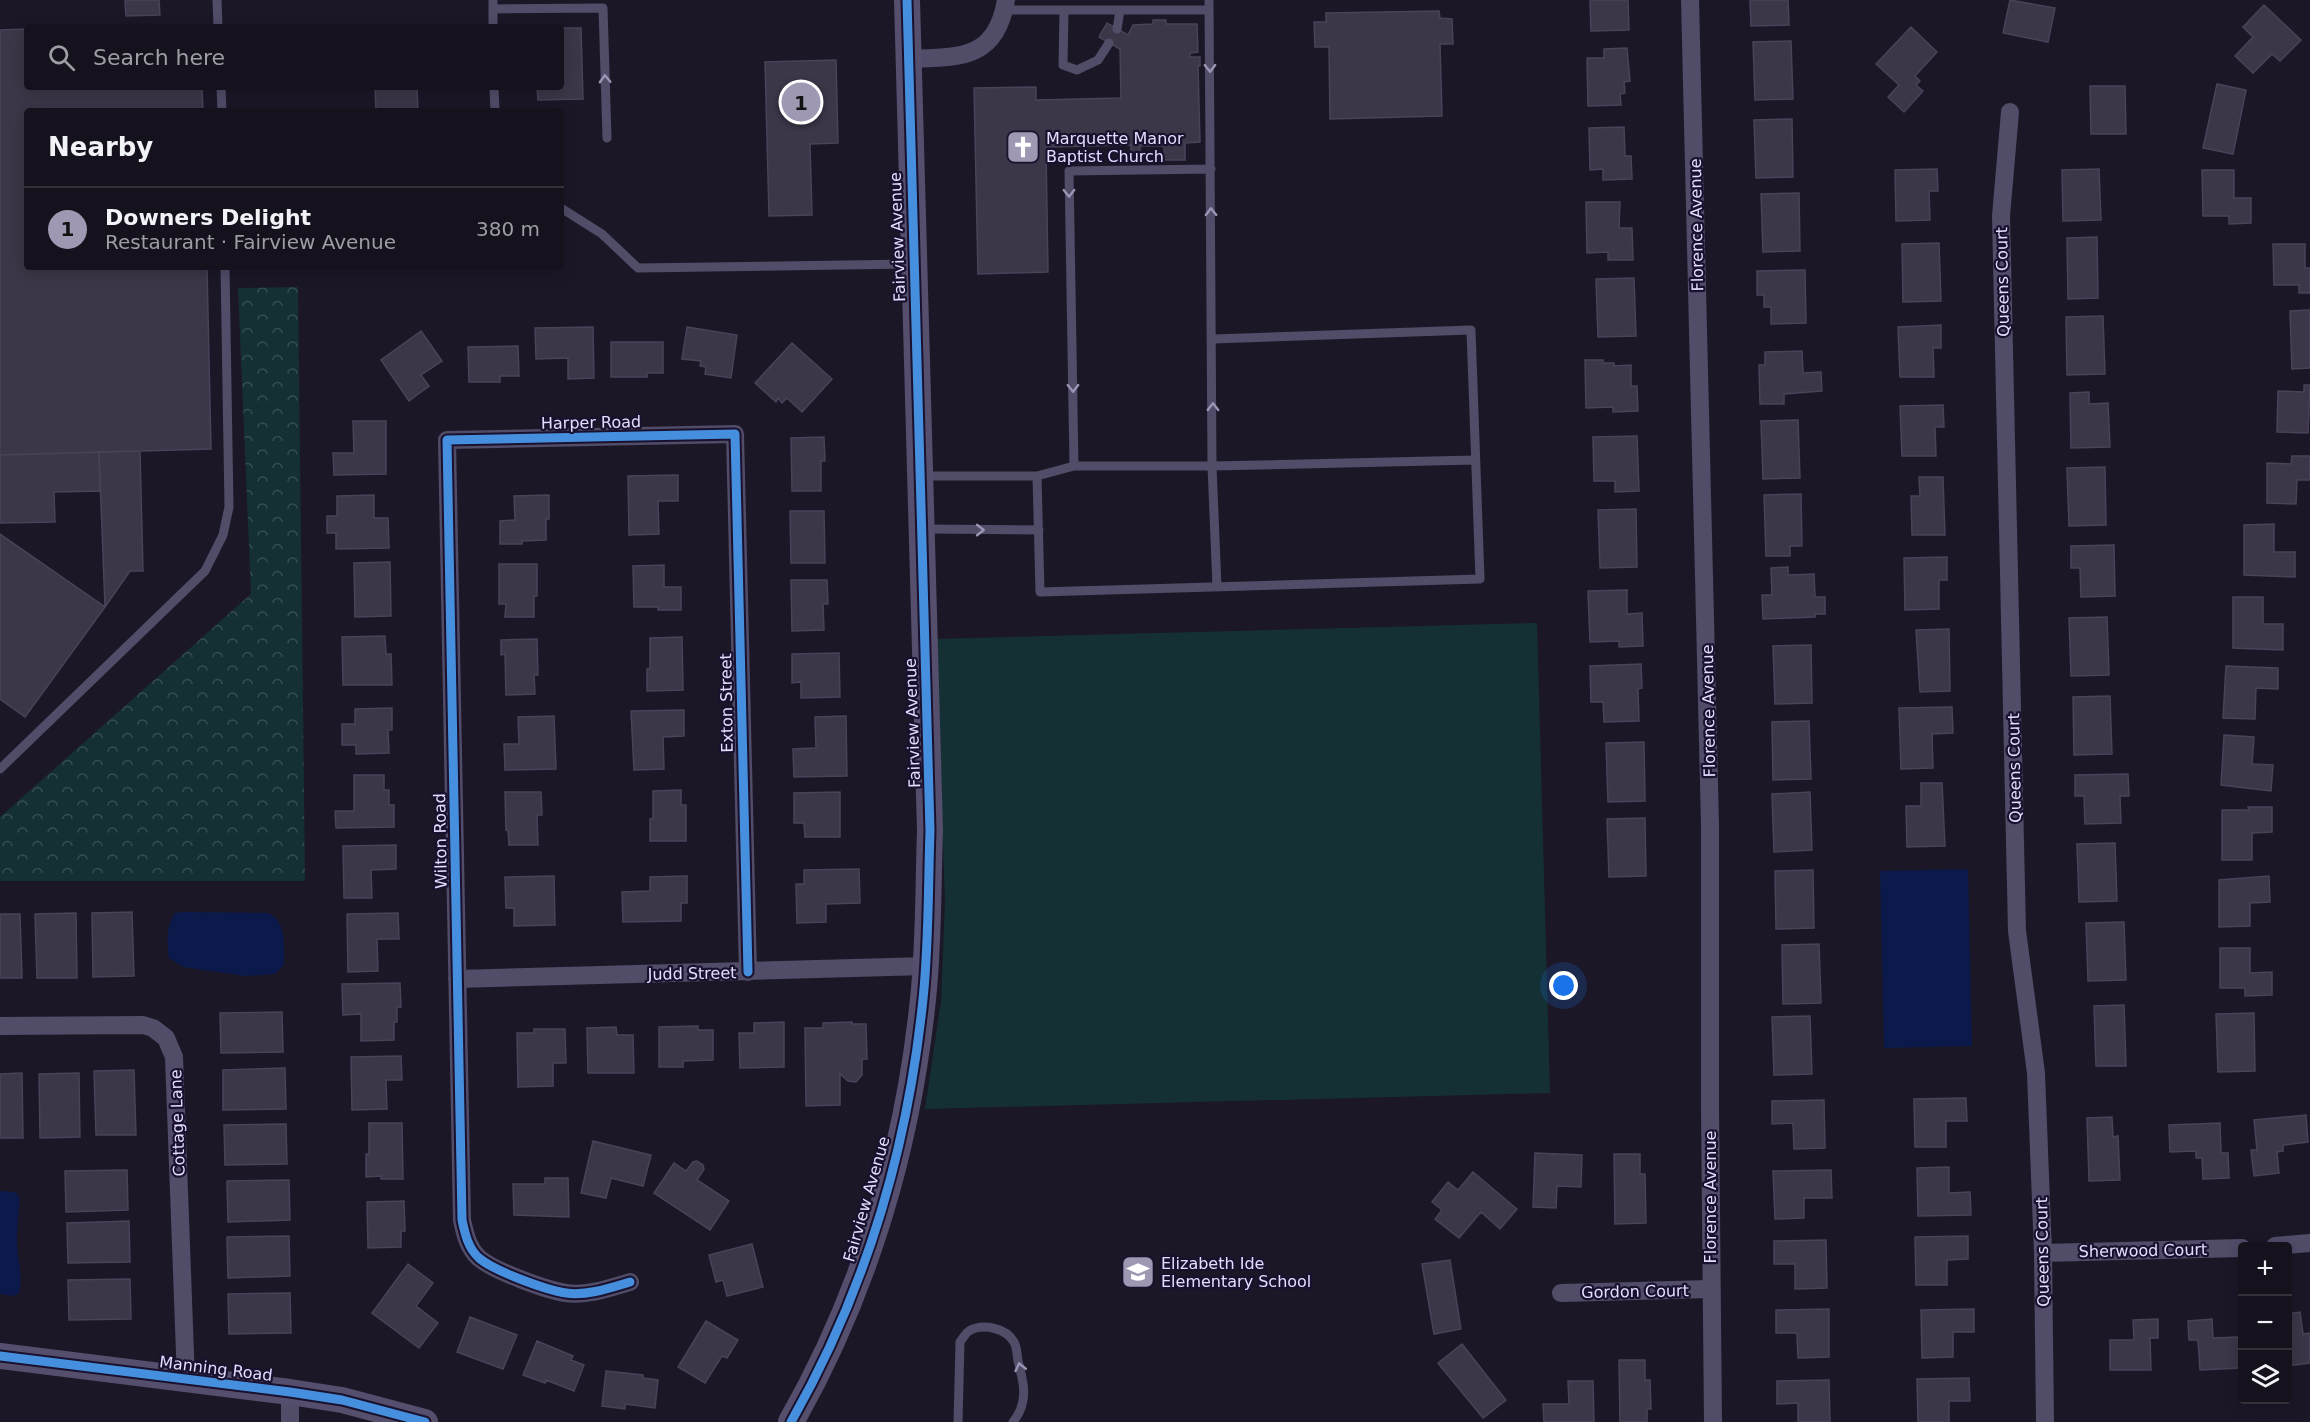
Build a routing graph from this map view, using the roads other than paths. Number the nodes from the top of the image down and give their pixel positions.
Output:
1 (218, 0) edge
2 (907, 0) edge
3 (1690, 0) edge
4 (493, 5) edge
5 (1005, 5) edge
6 (1209, 5) edge
7 (1064, 10) junction
8 (1120, 10) junction
9 (218, 24) edge
10 (493, 24) edge
11 (1117, 29) dead end
12 (1109, 43) dead end
13 (907, 59) junction
14 (221, 90) edge
15 (494, 90) edge
16 (222, 108) edge
17 (495, 108) edge
18 (2010, 112) dead end
19 (607, 138) dead end
20 (1211, 169) junction
21 (564, 210) edge
22 (913, 264) junction
23 (225, 270) edge
24 (1213, 339) junction
25 (735, 434) joint
26 (447, 440) joint
27 (1475, 460) junction
28 (1074, 466) junction
29 (1212, 466) junction
30 (920, 476) junction
31 (1037, 476) junction
32 (921, 530) junction
33 (1039, 530) junction
34 (1218, 587) junction
35 (0, 769) edge
36 (926, 966) junction
37 (748, 972) junction
38 (458, 979) junction
39 (0, 1026) edge
40 (2310, 1243) edge
41 (2292, 1245) edge
42 (2238, 1248) edge
43 (2043, 1253) junction
44 (630, 1282) dead end
45 (1710, 1289) junction
46 (1561, 1293) dead end
47 (0, 1356) edge
48 (186, 1380) junction
49 (290, 1392) junction
50 (290, 1422) edge
51 (425, 1422) edge
52 (791, 1422) edge
53 (958, 1422) edge
54 (1013, 1422) edge
55 (1713, 1422) edge
56 (2045, 1422) edge

1 - 9 lane
2 - 13 street, Fairview Avenue
3 - 45 street, Florence Avenue
4 - 10 lane
19 -> 4 lane
5 - 7 lane
5 - 13 street
6 - 8 lane
6 -> 20 lane
7 - 8 lane
7 - 12 lane
8 - 11 lane
13 - 22 street, Fairview Avenue
14 - 16 lane
15 - 17 lane
18 - 43 street, Queens Court
24 -> 20 lane
20 -> 28 lane
21 - 22 lane
22 - 30 street, Fairview Avenue
23 - 35 lane
24 - 27 lane
29 -> 24 lane
25 - 26 street, Harper Road
25 - 37 street, Exton Street
26 - 38 street, Wilton Road
27 - 29 lane
27 - 34 lane
28 - 29 lane
28 - 31 lane
29 - 34 lane
30 - 31 lane
30 - 32 street, Fairview Avenue
31 - 33 lane
32 -> 33 lane
32 - 36 street, Fairview Avenue
33 - 34 lane
36 - 37 street, Judd Street
36 - 52 street, Fairview Avenue
37 - 38 street, Judd Street
38 - 44 street, Wilton Road
39 - 48 street, Cottage Lane
40 - 41 street
42 - 43 street, Sherwood Court
43 - 56 street, Queens Court
45 - 46 street, Gordon Court
45 - 55 street, Florence Avenue
47 - 48 street, Manning Road
48 - 49 street, Manning Road
49 - 50 street
49 - 51 street, Manning Road
54 -> 53 lane

